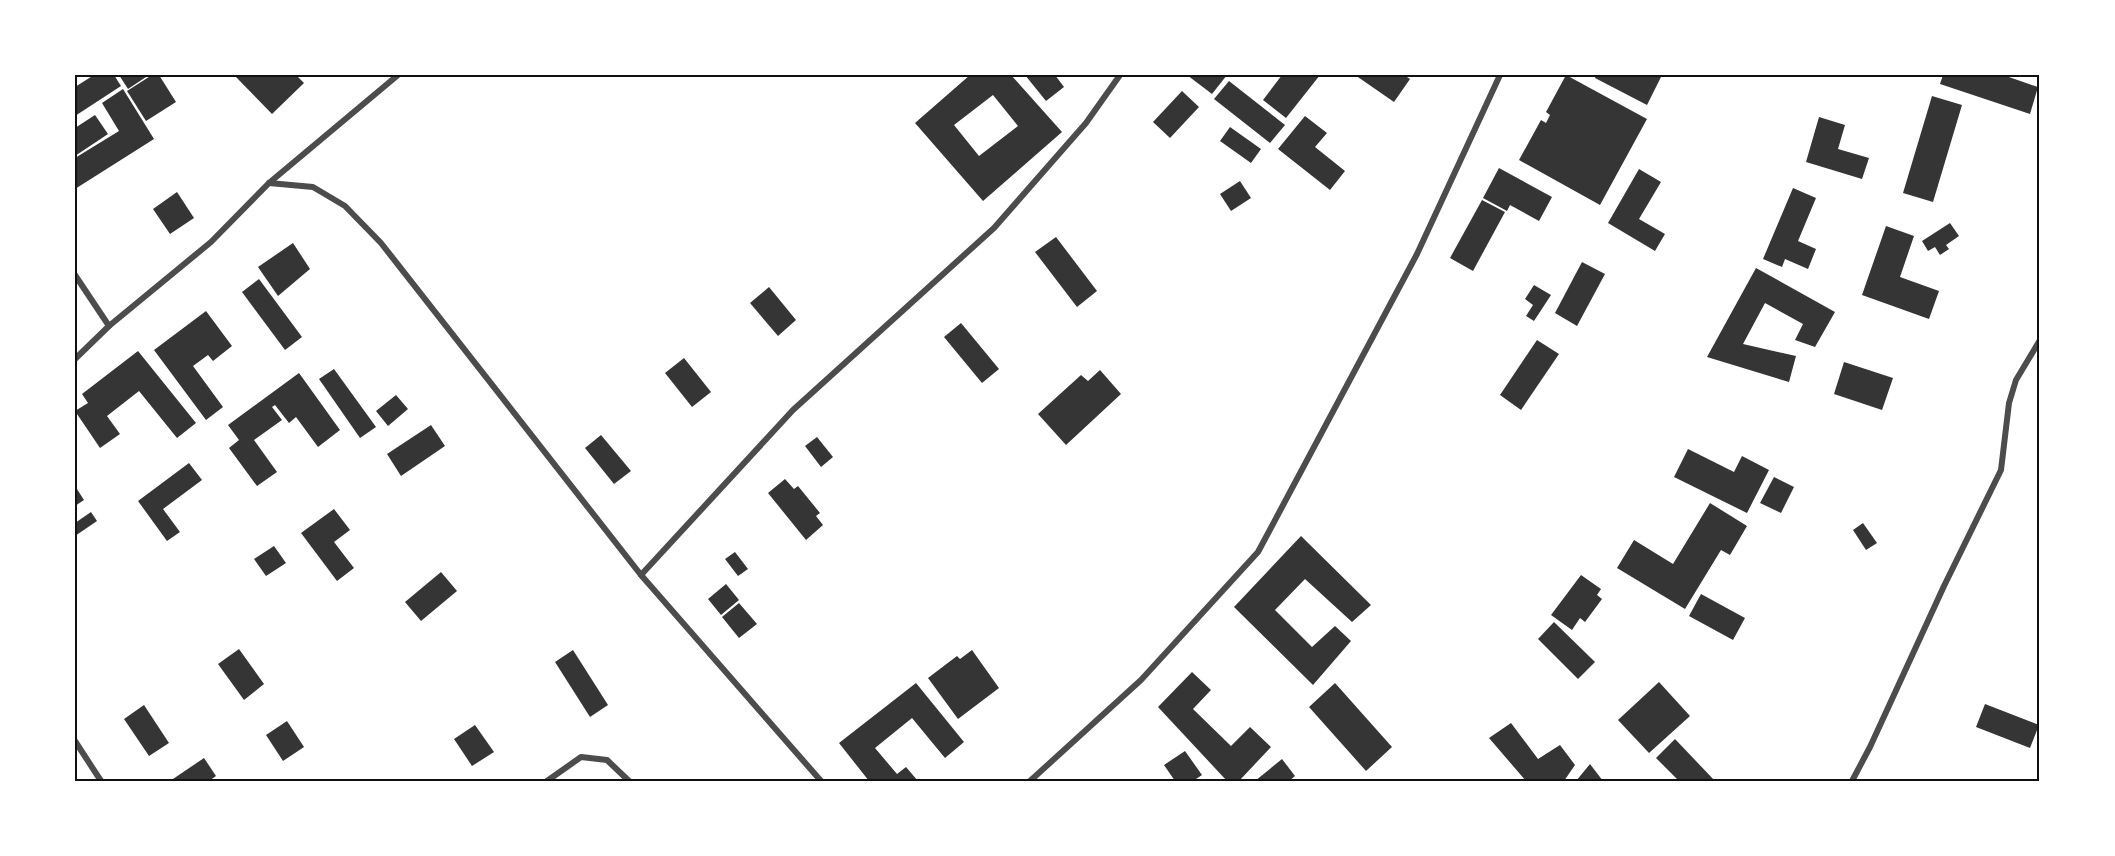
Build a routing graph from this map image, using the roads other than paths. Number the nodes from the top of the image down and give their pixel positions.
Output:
1 (398, 75) edge
2 (1120, 75) edge
3 (1500, 75) edge
4 (268, 183) junction
5 (75, 275) edge
6 (109, 326) junction
7 (2040, 340) edge
8 (75, 359) edge
9 (641, 575) junction
10 (75, 741) edge
11 (101, 781) edge
12 (547, 781) edge
13 (629, 781) edge
14 (821, 781) edge
15 (1030, 781) edge
16 (1852, 781) edge

1 - 4 street
2 - 9 street
3 - 15 street
4 - 6 street
4 - 9 street
5 - 6 street
6 - 8 street
7 - 16 street
9 - 14 street
10 - 11 street
12 - 13 street

